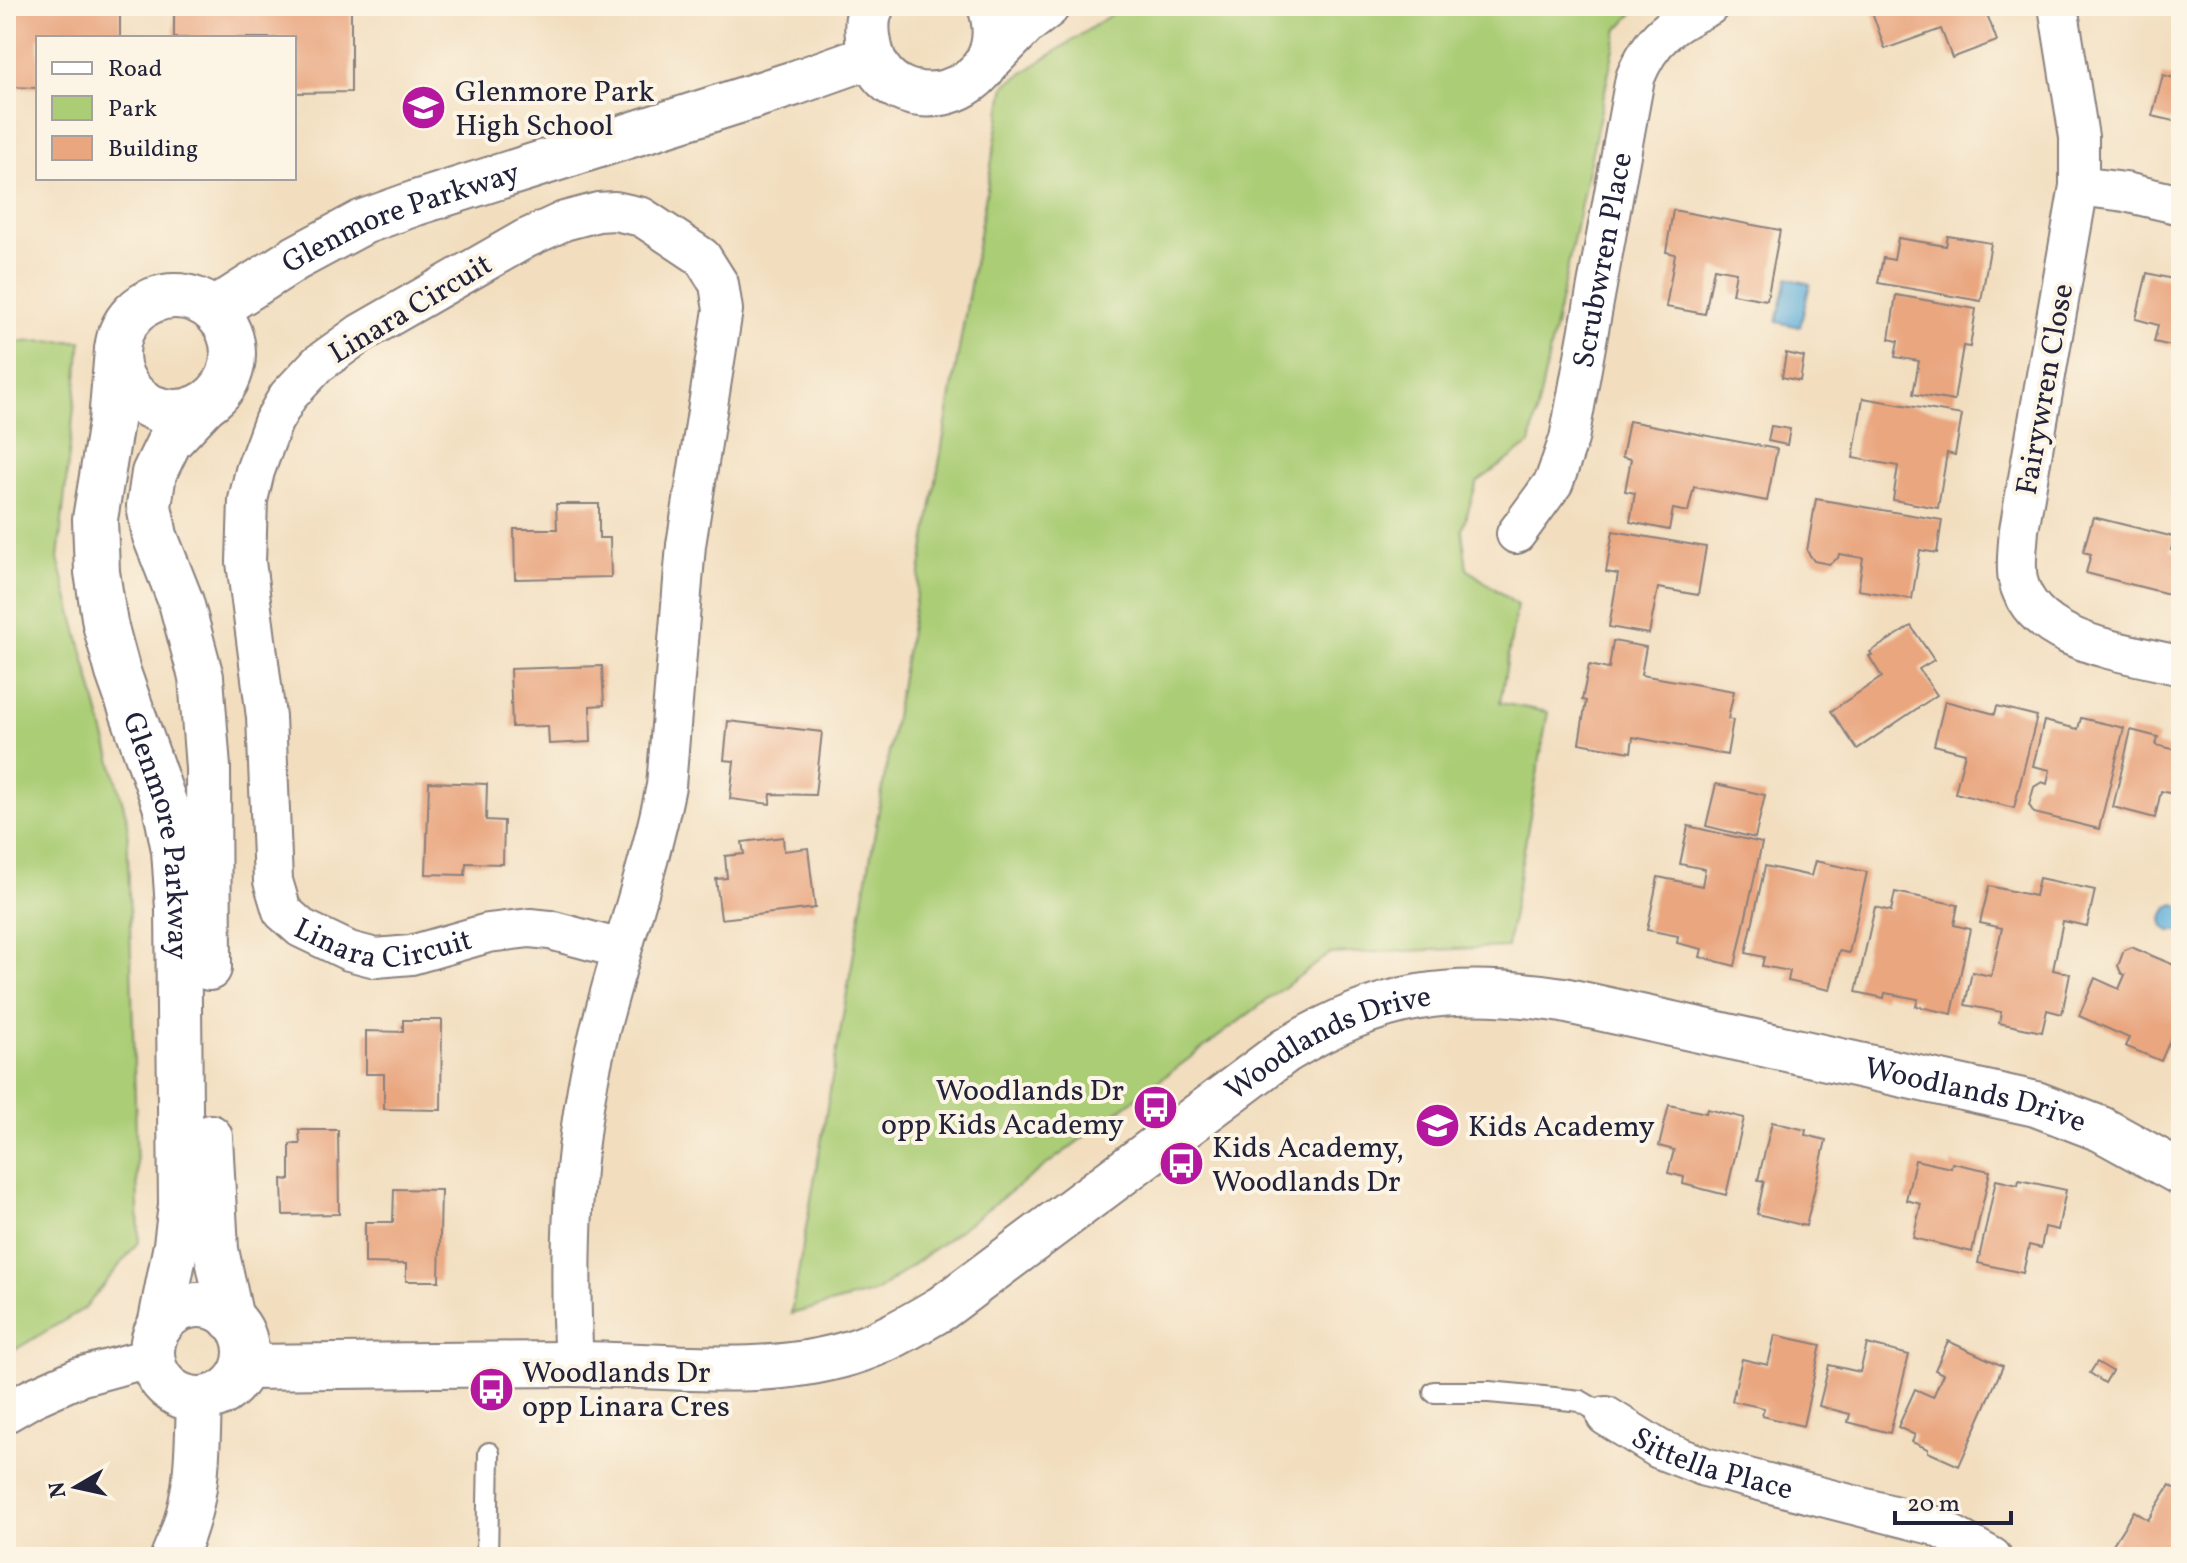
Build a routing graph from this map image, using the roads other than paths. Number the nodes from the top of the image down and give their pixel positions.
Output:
1 (990, 6) edge
2 (1047, 6) edge
3 (1709, 6) edge
4 (2058, 6) edge
5 (870, 8) edge
6 (871, 56) junction
7 (990, 59) junction
8 (2079, 186) junction
9 (2181, 205) edge
10 (214, 310) junction
11 (117, 350) junction
12 (204, 405) junction
13 (1516, 534) dead end
14 (2181, 666) edge
15 (621, 949) junction
16 (2181, 1173) edge
17 (231, 1319) junction
18 (156, 1341) junction
19 (574, 1364) junction
20 (244, 1367) junction
21 (1434, 1392) dead end
22 (199, 1399) junction
23 (6, 1413) edge
24 (1606, 1416) joint
25 (489, 1453) dead end
26 (173, 1557) edge
27 (487, 1557) edge
28 (1992, 1557) edge

1 - 7 main road
2 - 7 main road
3 - 13 street, Scrubwren Place
4 - 8 street, Fairywren Close
5 - 6 main road
6 - 7 main road
6 - 10 main road, Glenmore Parkway
8 - 9 street
8 - 14 street, Fairywren Close
10 - 11 main road
10 - 12 main road
11 - 12 main road
11 - 18 main road, Glenmore Parkway
12 - 17 main road, Glenmore Parkway
15 - 15 street, Linara Circuit
15 - 19 street, Linara Circuit
16 - 19 main road, Woodlands Drive
17 - 18 main road
17 - 20 main road
18 - 22 main road
18 - 23 street
19 - 20 main road, Woodlands Drive
20 - 22 main road
21 - 24 lane, Sittella Place
22 - 26 main road
24 - 28 street, Sittella Place
25 - 27 lane

